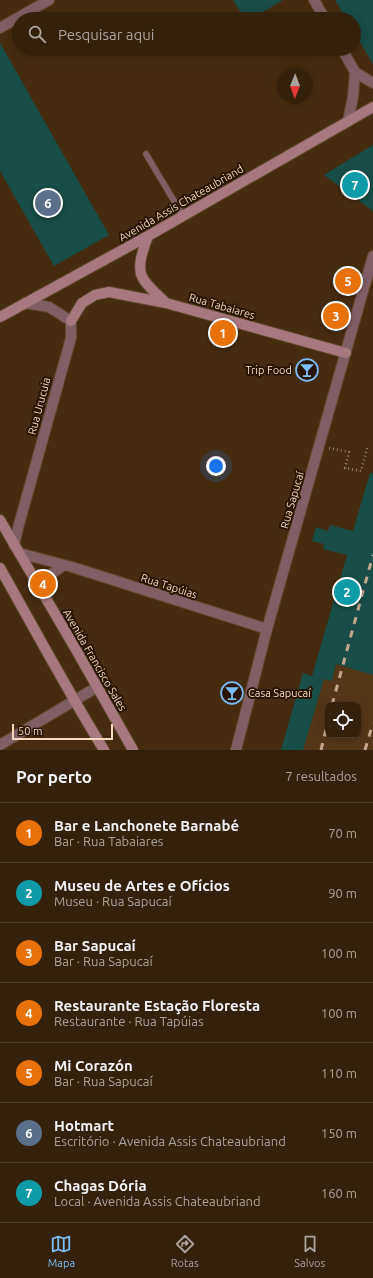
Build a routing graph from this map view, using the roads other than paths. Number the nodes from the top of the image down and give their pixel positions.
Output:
1 (49, 0) edge
2 (314, 0) edge
3 (28, 12) edge
4 (321, 12) edge
5 (12, 21) edge
6 (0, 28) edge
7 (346, 56) edge
8 (355, 72) junction
9 (373, 83) edge
10 (373, 107) edge
11 (348, 121) junction
12 (146, 154) dead end
13 (183, 216) junction
14 (148, 236) junction
15 (373, 256) edge
16 (25, 303) junction
17 (166, 303) junction
18 (0, 317) edge
19 (71, 321) junction
20 (346, 353) junction
21 (0, 520) edge
22 (16, 549) junction
23 (64, 565) junction
24 (0, 568) edge
25 (39, 588) junction
26 (267, 629) junction
27 (97, 687) junction
28 (74, 702) junction
29 (0, 745) edge
30 (104, 750) edge
31 (133, 750) edge
32 (236, 750) edge

1 - 3 street
2 - 4 street
5 - 6 street
7 - 8 street
8 - 9 street
8 - 11 street
10 - 11 street, Avenida Assis Chateaubriand
11 - 13 street, Avenida Assis Chateaubriand
12 - 13 lane
13 - 14 street, Avenida Assis Chateaubriand
14 - 16 street, Avenida Assis Chateaubriand
14 - 17 street, Rua Tabaiares
15 - 20 street, Rua Sapucaí
16 - 18 street, Avenida Assis Chateaubriand
16 - 19 street
17 - 19 street
17 - 20 street, Rua Tabaiares
19 - 22 street, Rua Urucuia
20 - 26 street, Rua Sapucaí
21 - 22 street, Avenida Francisco Sales
22 - 23 street, Rua Tapúias
22 - 25 street, Avenida Francisco Sales
23 - 25 street
23 - 26 street, Rua Tapúias
24 - 28 street
25 - 27 street, Avenida Francisco Sales
26 - 32 street, Rua Sapucaí
27 - 28 street
27 - 31 street, Avenida Francisco Sales
28 - 29 street
28 - 30 street

